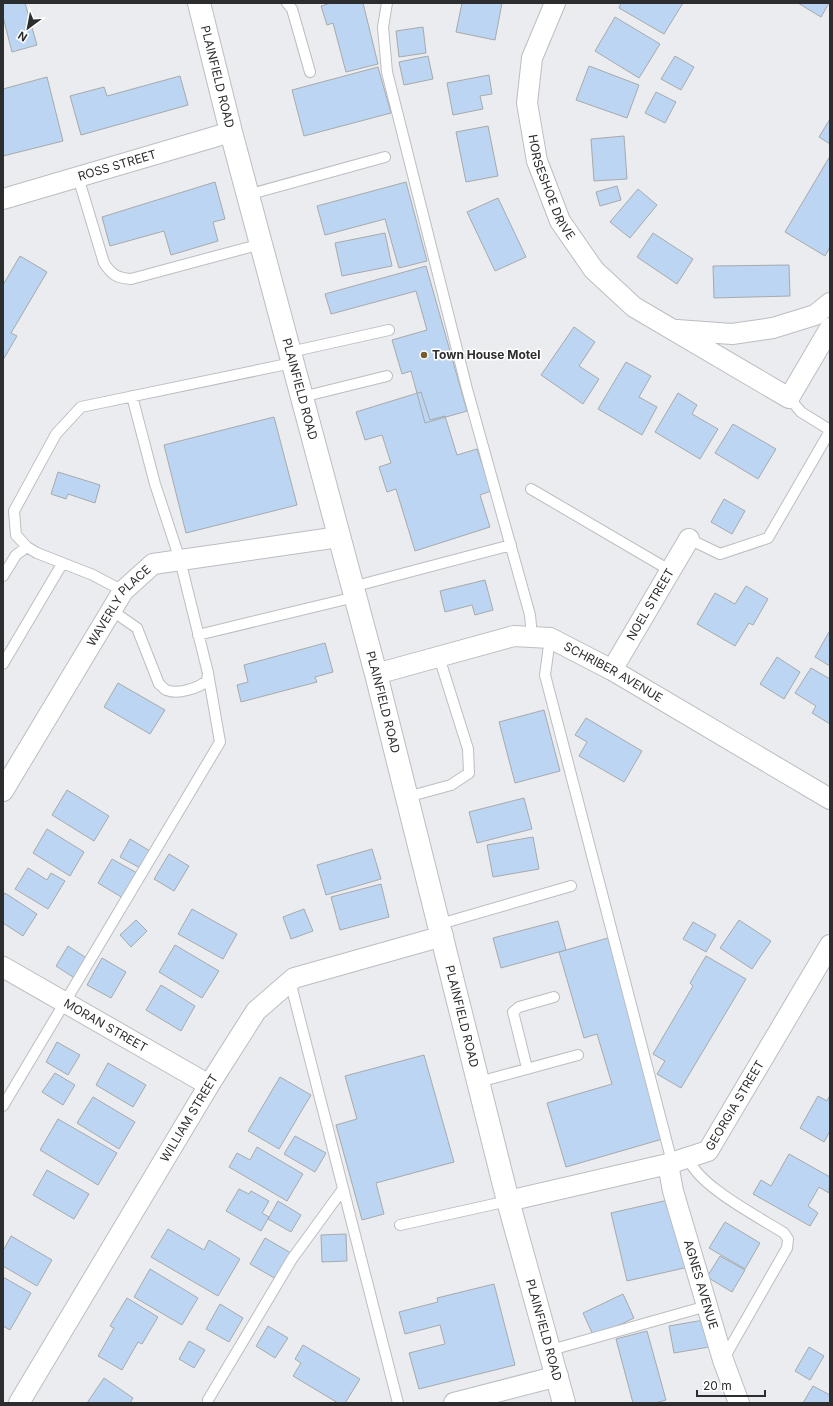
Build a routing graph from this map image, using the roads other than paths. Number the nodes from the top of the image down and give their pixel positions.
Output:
1 (199, 3) edge
2 (287, 3) edge
3 (387, 3) edge
4 (555, 3) edge
5 (310, 72) dead end
6 (231, 132) junction
7 (385, 157) dead end
8 (78, 177) junction
9 (248, 195) junction
10 (3, 199) edge
11 (260, 244) junction
12 (830, 303) edge
13 (830, 328) edge
14 (672, 329) junction
15 (389, 330) dead end
16 (291, 358) junction
17 (387, 376) dead end
18 (132, 396) junction
19 (302, 398) junction
20 (789, 398) junction
21 (830, 431) edge
22 (531, 489) dead end
23 (339, 536) junction
24 (689, 539) joint
25 (511, 545) junction
26 (27, 547) junction
27 (180, 560) junction
28 (62, 564) junction
29 (670, 571) junction
30 (3, 576) edge
31 (123, 590) junction
32 (354, 592) junction
33 (110, 610) junction
34 (198, 635) junction
35 (541, 638) junction
36 (439, 657) junction
37 (3, 664) edge
38 (612, 670) junction
39 (208, 673) junction
40 (376, 674) junction
41 (3, 791) edge
42 (407, 797) junction
43 (830, 799) edge
44 (572, 886) dead end
45 (441, 930) junction
46 (830, 945) edge
47 (3, 967) edge
48 (290, 982) junction
49 (554, 997) dead end
50 (65, 1002) junction
51 (578, 1054) dead end
52 (527, 1068) junction
53 (479, 1082) junction
54 (209, 1085) junction
55 (3, 1106) edge
56 (676, 1161) junction
57 (343, 1189) junction
58 (508, 1201) junction
59 (400, 1225) dead end
60 (707, 1306) junction
61 (551, 1350) junction
62 (723, 1360) junction
63 (558, 1376) junction
64 (208, 1400) dead end
65 (19, 1403) edge
66 (398, 1403) edge
67 (454, 1403) edge
68 (564, 1403) edge
69 (739, 1403) edge

1 - 6 main road, PLAINFIELD ROAD
2 - 5 lane
3 - 25 lane
4 - 14 street, HORSESHOE DRIVE
6 - 8 street, ROSS STREET
6 - 9 main road, PLAINFIELD ROAD
7 - 9 lane
8 - 10 street, ROSS STREET
8 - 11 lane
9 - 11 main road, PLAINFIELD ROAD
11 - 16 main road, PLAINFIELD ROAD
12 - 14 street, HORSESHOE DRIVE
13 - 20 street
14 - 20 street, HORSESHOE DRIVE
15 - 16 lane
16 - 18 lane
16 - 19 main road, PLAINFIELD ROAD
17 - 19 lane
18 - 26 lane
18 - 27 lane
19 - 23 main road, PLAINFIELD ROAD
20 - 21 lane
21 - 24 lane
22 - 29 lane
23 - 27 street, WAVERLY PLACE
23 - 32 main road, PLAINFIELD ROAD
24 - 29 street, NOEL STREET
25 - 32 lane
25 - 35 lane
26 - 28 lane
26 - 30 lane
27 - 31 street, WAVERLY PLACE
27 - 34 lane
28 - 31 lane
28 - 37 lane
29 - 38 street, NOEL STREET
31 - 33 street, WAVERLY PLACE
32 - 34 lane
32 - 40 main road, PLAINFIELD ROAD
33 - 39 lane
33 - 41 street, WAVERLY PLACE
34 - 39 lane
35 - 36 street, SCHRIBER AVENUE
35 - 38 street, SCHRIBER AVENUE
35 - 56 lane
36 - 40 street, SCHRIBER AVENUE
36 - 42 lane
38 - 43 street, SCHRIBER AVENUE
39 - 50 lane
40 - 42 main road, PLAINFIELD ROAD
42 - 45 main road, PLAINFIELD ROAD
44 - 45 lane
45 - 48 street, WILLIAM STREET
45 - 53 main road, PLAINFIELD ROAD
46 - 56 street, GEORGIA STREET
47 - 50 street, MORAN STREET
48 - 54 street, WILLIAM STREET
48 - 57 lane
49 - 52 lane
50 - 54 street, MORAN STREET
50 - 55 lane
51 - 52 lane
52 - 53 lane
53 - 58 main road, PLAINFIELD ROAD
54 - 65 street, WILLIAM STREET
56 - 58 street, GEORGIA STREET
56 - 60 street, AGNES AVENUE
56 - 62 lane
57 - 64 lane
57 - 66 lane
58 - 59 lane
58 - 61 main road, PLAINFIELD ROAD
60 - 61 lane
60 - 62 street, AGNES AVENUE
61 - 63 main road, PLAINFIELD ROAD
62 - 69 street, AGNES AVENUE
63 - 67 street
63 - 68 main road, PLAINFIELD ROAD

